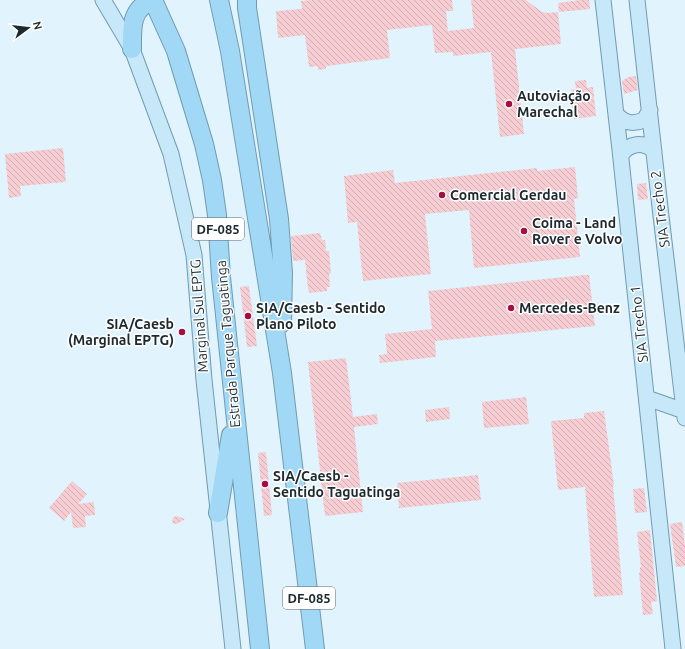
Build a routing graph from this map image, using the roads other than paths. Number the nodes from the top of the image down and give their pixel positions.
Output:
1 (103, 0) edge
2 (153, 0) edge
3 (219, 0) edge
4 (603, 0) edge
5 (637, 0) edge
6 (243, 3) edge
7 (132, 49) junction
8 (650, 110) junction
9 (616, 114) junction
10 (654, 151) junction
11 (621, 155) junction
12 (282, 373) junction
13 (647, 398) junction
14 (235, 412) junction
15 (685, 415) edge
16 (218, 513) junction
17 (233, 649) edge
18 (260, 649) edge
19 (315, 649) edge
20 (673, 649) edge

1 - 7 main road, Marginal Sul EPTG
2 - 7 highway
2 - 14 highway, Estrada Parque Taguatinga / DF-085
3 - 12 highway, DF-085
4 - 9 main road, SIA Trecho 1
5 - 8 main road, SIA Trecho 2
6 - 12 highway
7 - 16 main road, Marginal Sul EPTG
8 - 9 main road
8 - 10 main road, SIA Trecho 2
9 - 11 main road, SIA Trecho 1
10 - 11 main road
10 - 15 main road, SIA Trecho 2
11 - 13 main road, SIA Trecho 1
12 - 19 highway, DF-085
13 - 15 main road
13 - 20 main road, SIA Trecho 1
14 - 16 highway
14 - 18 highway, Estrada Parque Taguatinga / DF-085
16 - 17 main road, Marginal Sul EPTG

